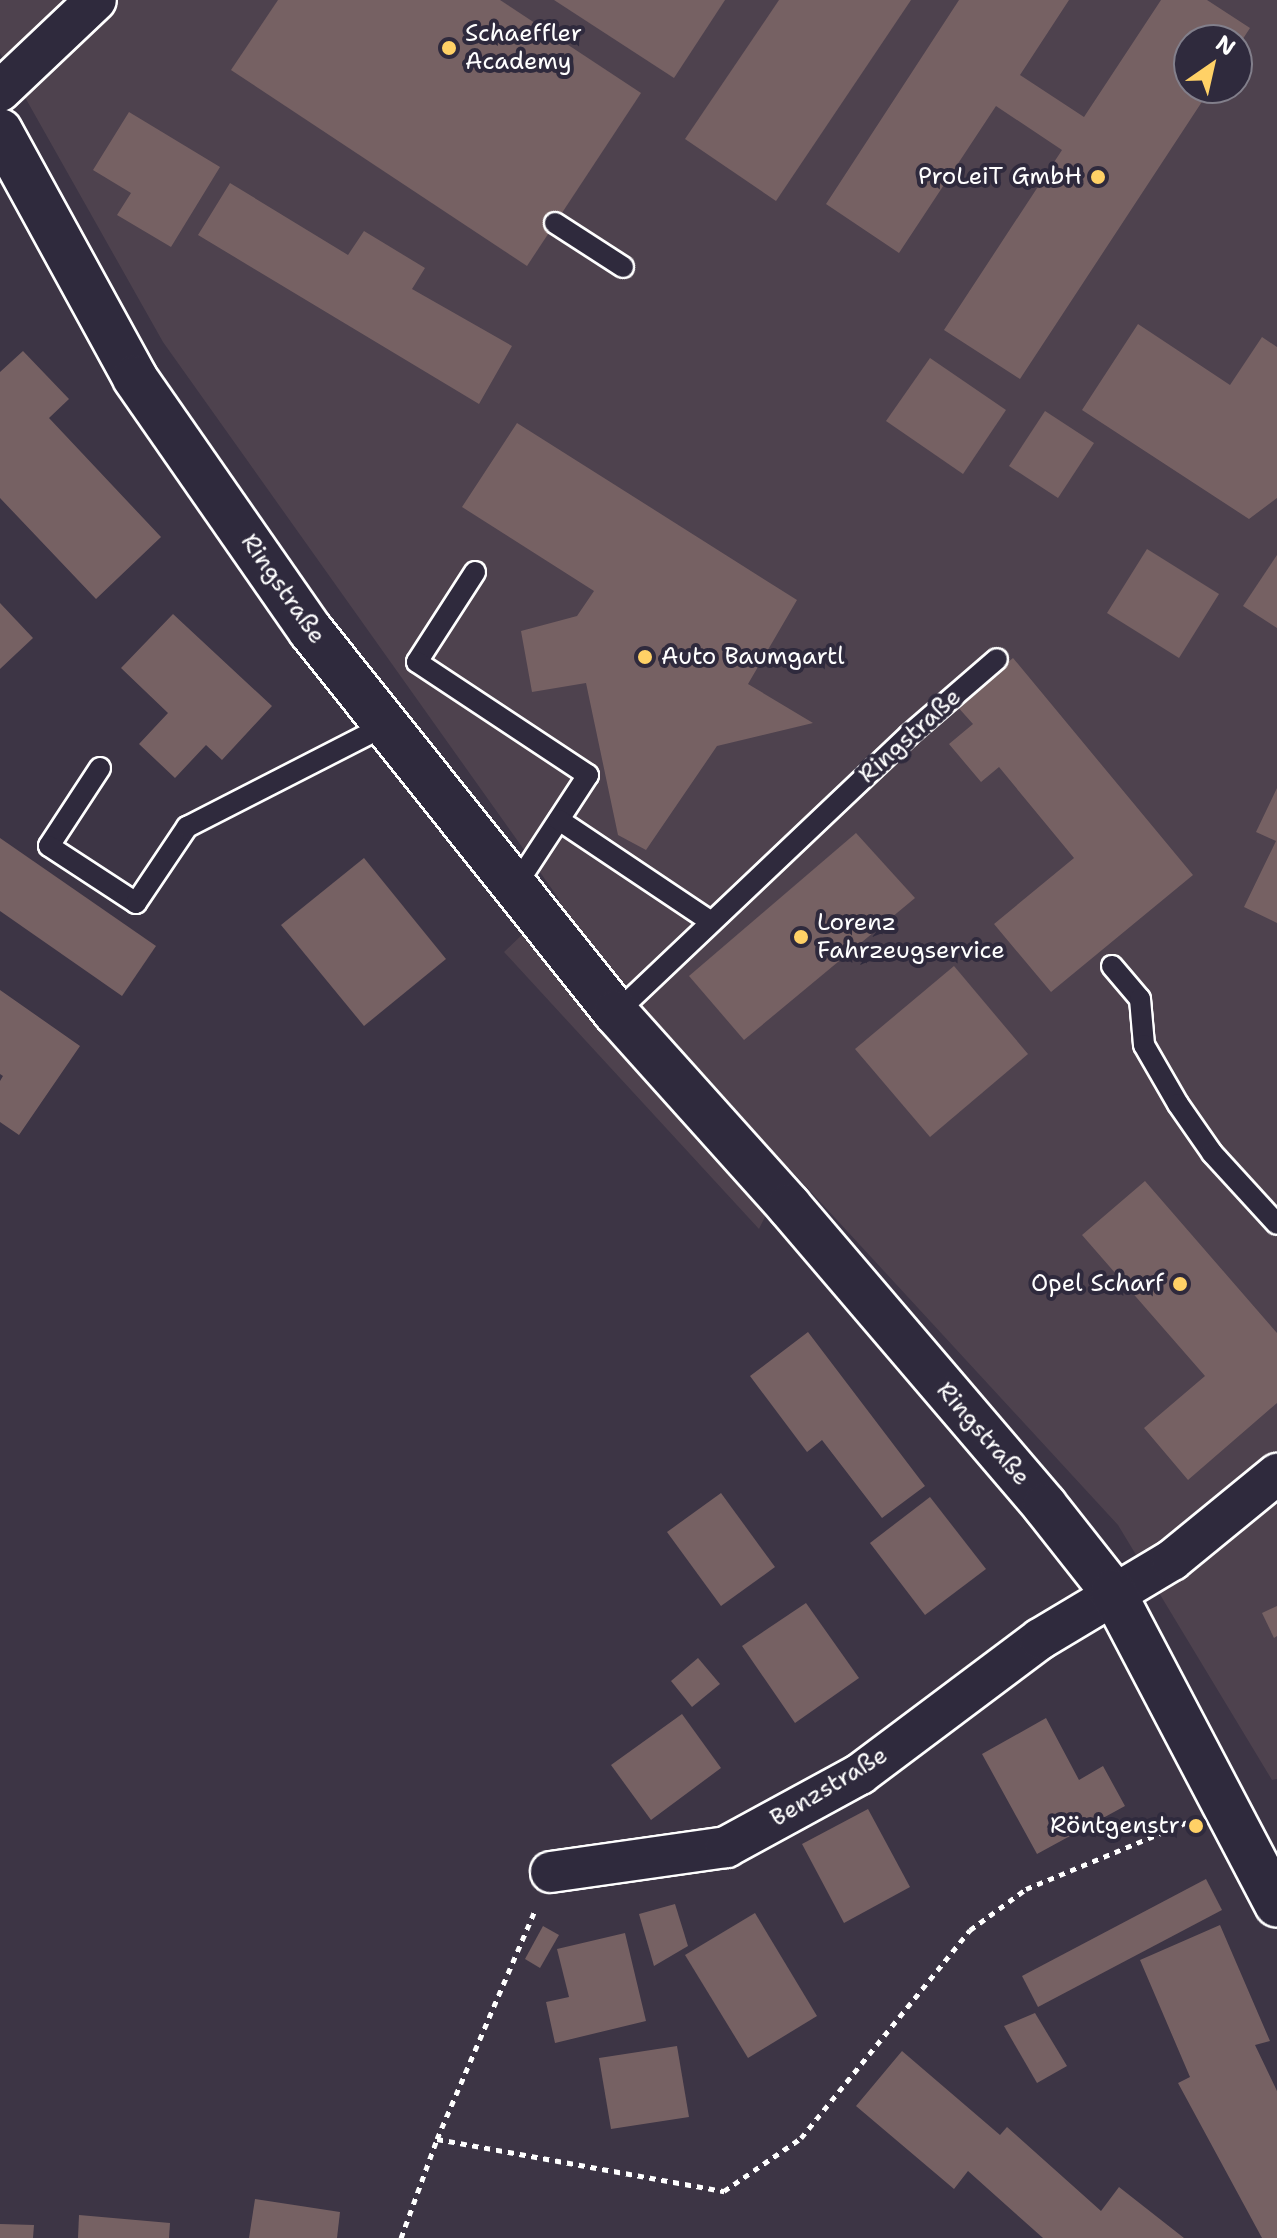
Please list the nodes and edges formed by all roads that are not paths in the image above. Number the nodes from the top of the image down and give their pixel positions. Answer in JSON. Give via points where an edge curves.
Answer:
{"nodes":[{"id":1,"x":96,"y":0,"type":"edge"},
{"id":2,"x":0,"y":91,"type":"edge"},
{"id":3,"x":0,"y":131,"type":"edge"},
{"id":4,"x":555,"y":223,"type":"dead end"},
{"id":5,"x":623,"y":267,"type":"dead end"},
{"id":6,"x":475,"y":572,"type":"dead end"},
{"id":7,"x":997,"y":659,"type":"dead end"},
{"id":8,"x":384,"y":726,"type":"junction"},
{"id":9,"x":100,"y":768,"type":"dead end"},
{"id":10,"x":559,"y":820,"type":"junction"},
{"id":11,"x":513,"y":888,"type":"junction"},
{"id":12,"x":710,"y":921,"type":"junction"},
{"id":13,"x":1112,"y":966,"type":"dead end"},
{"id":14,"x":616,"y":1013,"type":"junction"},
{"id":15,"x":1277,"y":1224,"type":"edge"},
{"id":16,"x":1277,"y":1474,"type":"edge"},
{"id":17,"x":1113,"y":1592,"type":"junction"},
{"id":18,"x":551,"y":1872,"type":"road end"},
{"id":19,"x":1277,"y":1905,"type":"edge"}],
"edges":[{"from":1,"to":2,"type":"street"},
{"from":3,"to":8,"type":"street","name":"Ringstraße","via":[[135,378],[311,631]]},
{"from":4,"to":5,"type":"lane"},
{"from":6,"to":10,"type":"lane","via":[[417,662],[588,775]]},
{"from":7,"to":12,"type":"lane","name":"Ringstraße"},
{"from":8,"to":9,"type":"lane","via":[[187,827],[136,903],[49,846]]},
{"from":8,"to":11,"type":"street","name":"Ringstraße"},
{"from":10,"to":11,"type":"lane"},
{"from":10,"to":12,"type":"lane"},
{"from":11,"to":14,"type":"street","name":"Ringstraße"},
{"from":12,"to":14,"type":"lane","name":"Ringstraße"},
{"from":13,"to":15,"type":"lane","via":[[1140,999],[1144,1045],[1178,1104],[1212,1153]]},
{"from":14,"to":17,"type":"street","name":"Ringstraße","via":[[799,1218]]},
{"from":16,"to":17,"type":"street","name":"Benzstraße","via":[[1172,1560]]},
{"from":17,"to":18,"type":"street","name":"Benzstraße","via":[[1040,1639],[860,1774],[726,1847]]},
{"from":17,"to":19,"type":"street","name":"Ringstraße"}]}
